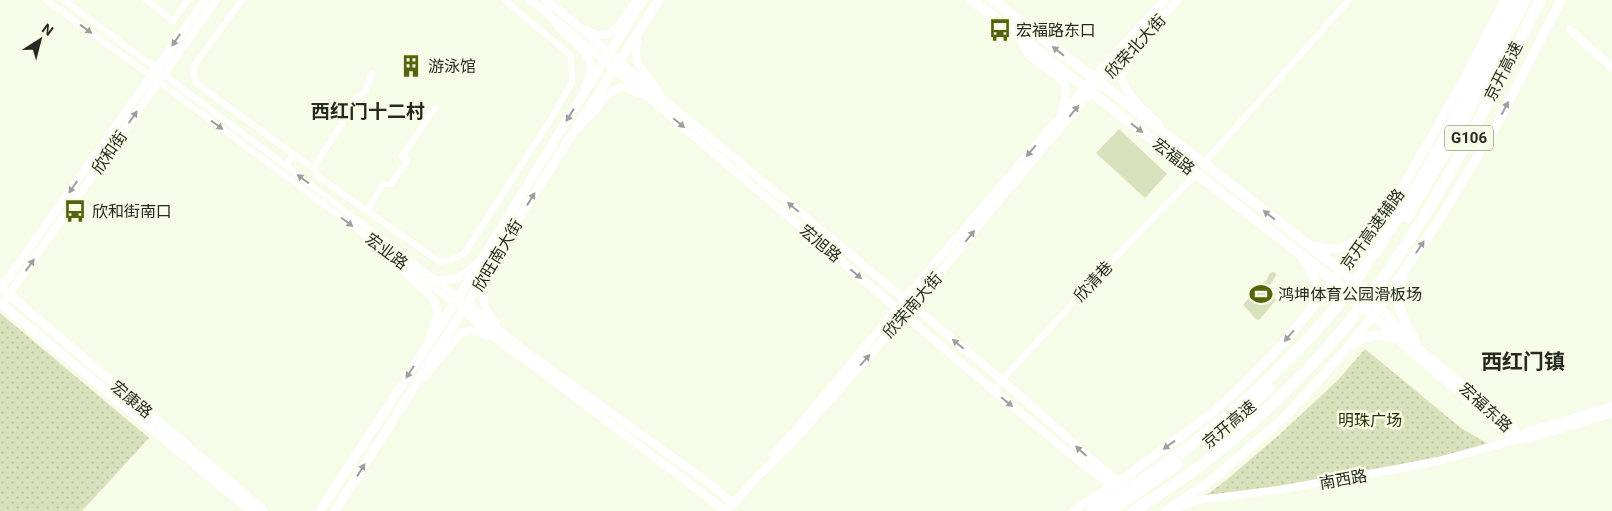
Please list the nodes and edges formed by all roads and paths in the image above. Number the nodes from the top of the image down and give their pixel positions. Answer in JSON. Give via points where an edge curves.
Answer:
{"nodes":[{"id":1,"x":46,"y":0,"type":"edge"},
{"id":2,"x":64,"y":0,"type":"edge"},
{"id":3,"x":146,"y":0,"type":"edge"},
{"id":4,"x":188,"y":0,"type":"edge"},
{"id":5,"x":205,"y":0,"type":"edge"},
{"id":6,"x":216,"y":0,"type":"edge"},
{"id":7,"x":242,"y":0,"type":"edge"},
{"id":8,"x":505,"y":0,"type":"edge"},
{"id":9,"x":531,"y":0,"type":"edge"},
{"id":10,"x":545,"y":0,"type":"edge"},
{"id":11,"x":636,"y":0,"type":"edge"},
{"id":12,"x":643,"y":0,"type":"edge"},
{"id":13,"x":659,"y":0,"type":"edge"},
{"id":14,"x":972,"y":0,"type":"edge"},
{"id":15,"x":993,"y":0,"type":"edge"},
{"id":16,"x":1165,"y":0,"type":"edge"},
{"id":17,"x":1178,"y":0,"type":"edge"},
{"id":18,"x":1348,"y":0,"type":"edge"},
{"id":19,"x":1505,"y":0,"type":"edge"},
{"id":20,"x":1513,"y":0,"type":"edge"},
{"id":21,"x":1525,"y":0,"type":"edge"},
{"id":22,"x":1540,"y":0,"type":"edge"},
{"id":23,"x":1561,"y":0,"type":"edge"},
{"id":24,"x":549,"y":14,"type":"junction"},
{"id":25,"x":206,"y":15,"type":"junction"},
{"id":26,"x":565,"y":15,"type":"junction"},
{"id":27,"x":1570,"y":30,"type":"dead end"},
{"id":28,"x":639,"y":32,"type":"junction"},
{"id":29,"x":1020,"y":38,"type":"junction"},
{"id":30,"x":1134,"y":46,"type":"junction"},
{"id":31,"x":607,"y":57,"type":"junction"},
{"id":32,"x":617,"y":66,"type":"junction"},
{"id":33,"x":1612,"y":67,"type":"edge"},
{"id":34,"x":156,"y":69,"type":"junction"},
{"id":35,"x":163,"y":74,"type":"junction"},
{"id":36,"x":372,"y":74,"type":"dead end"},
{"id":37,"x":151,"y":76,"type":"junction"},
{"id":38,"x":1096,"y":80,"type":"junction"},
{"id":39,"x":158,"y":81,"type":"junction"},
{"id":40,"x":1088,"y":89,"type":"junction"},
{"id":41,"x":582,"y":96,"type":"junction"},
{"id":42,"x":658,"y":100,"type":"junction"},
{"id":43,"x":435,"y":108,"type":"dead end"},
{"id":44,"x":1057,"y":120,"type":"junction"},
{"id":45,"x":110,"y":132,"type":"junction"},
{"id":46,"x":572,"y":134,"type":"junction"},
{"id":47,"x":118,"y":138,"type":"junction"},
{"id":48,"x":1173,"y":140,"type":"junction"},
{"id":49,"x":293,"y":154,"type":"junction"},
{"id":50,"x":1203,"y":164,"type":"junction"},
{"id":51,"x":286,"y":166,"type":"junction"},
{"id":52,"x":314,"y":168,"type":"junction"},
{"id":53,"x":1196,"y":174,"type":"junction"},
{"id":54,"x":367,"y":211,"type":"junction"},
{"id":55,"x":1381,"y":218,"type":"junction"},
{"id":56,"x":44,"y":229,"type":"junction"},
{"id":57,"x":51,"y":235,"type":"junction"},
{"id":58,"x":1308,"y":245,"type":"junction"},
{"id":59,"x":396,"y":255,"type":"junction"},
{"id":60,"x":1300,"y":255,"type":"junction"},
{"id":61,"x":1374,"y":260,"type":"junction"},
{"id":62,"x":480,"y":261,"type":"junction"},
{"id":63,"x":488,"y":267,"type":"junction"},
{"id":64,"x":1405,"y":270,"type":"junction"},
{"id":65,"x":1342,"y":271,"type":"junction"},
{"id":66,"x":433,"y":279,"type":"junction"},
{"id":67,"x":1334,"y":281,"type":"junction"},
{"id":68,"x":0,"y":288,"type":"edge"},
{"id":69,"x":9,"y":295,"type":"junction"},
{"id":70,"x":905,"y":299,"type":"junction"},
{"id":71,"x":457,"y":300,"type":"junction"},
{"id":72,"x":1,"y":304,"type":"edge"},
{"id":73,"x":912,"y":306,"type":"junction"},
{"id":74,"x":465,"y":307,"type":"junction"},
{"id":75,"x":897,"y":308,"type":"junction"},
{"id":76,"x":1310,"y":311,"type":"junction"},
{"id":77,"x":1376,"y":311,"type":"junction"},
{"id":78,"x":904,"y":314,"type":"junction"},
{"id":79,"x":1331,"y":318,"type":"junction"},
{"id":80,"x":1402,"y":342,"type":"junction"},
{"id":81,"x":427,"y":345,"type":"junction"},
{"id":82,"x":506,"y":347,"type":"junction"},
{"id":83,"x":522,"y":348,"type":"junction"},
{"id":84,"x":1421,"y":351,"type":"junction"},
{"id":85,"x":1343,"y":352,"type":"junction"},
{"id":86,"x":1002,"y":380,"type":"junction"},
{"id":87,"x":414,"y":387,"type":"junction"},
{"id":88,"x":994,"y":391,"type":"junction"},
{"id":89,"x":1612,"y":406,"type":"edge"},
{"id":90,"x":1612,"y":413,"type":"edge"},
{"id":91,"x":1518,"y":439,"type":"junction"},
{"id":92,"x":1115,"y":484,"type":"junction"},
{"id":93,"x":731,"y":502,"type":"junction"},
{"id":94,"x":722,"y":510,"type":"edge"},
{"id":95,"x":251,"y":511,"type":"edge"},
{"id":96,"x":264,"y":511,"type":"edge"},
{"id":97,"x":320,"y":511,"type":"edge"},
{"id":98,"x":335,"y":511,"type":"edge"},
{"id":99,"x":1073,"y":511,"type":"edge"},
{"id":100,"x":1092,"y":511,"type":"edge"},
{"id":101,"x":1110,"y":511,"type":"edge"},
{"id":102,"x":1134,"y":511,"type":"edge"},
{"id":103,"x":1166,"y":511,"type":"edge"}],
"edges":[{"from":1,"to":37,"type":"street","name":"宏业路","one_way":true},
{"from":2,"to":34,"type":"street","name":"宏业路"},
{"from":3,"to":4,"type":"street","via":[[173,21]]},
{"from":5,"to":25,"type":"street","via":[[198,14],[199,17]]},
{"from":5,"to":34,"type":"street","name":"欣和街","one_way":true},
{"from":6,"to":25,"type":"street","name":"欣和街"},
{"from":7,"to":49,"type":"street","via":[[193,67],[196,83]]},
{"from":8,"to":54,"type":"street","via":[[571,56],[572,82],[464,254],[440,262]]},
{"from":9,"to":24,"type":"street","name":"宏旭路"},
{"from":10,"to":26,"type":"street","name":"宏旭路"},
{"from":11,"to":26,"type":"street","via":[[618,27],[605,36],[593,34]]},
{"from":12,"to":31,"type":"main road","name":"欣旺南大街"},
{"from":13,"to":28,"type":"main road","name":"欣旺南大街"},
{"from":14,"to":29,"type":"main road","name":"宏福路"},
{"from":38,"to":15,"type":"main road","name":"宏福路","one_way":true},
{"from":16,"to":38,"type":"street","name":"欣荣北大街"},
{"from":17,"to":30,"type":"street","name":"欣荣北大街"},
{"from":18,"to":50,"type":"street"},
{"from":19,"to":55,"type":"main road","name":"京开高速辅路","via":[[1454,98],[1400,192]]},
{"from":20,"to":61,"type":"highway","via":[[1460,109]]},
{"from":21,"to":61,"type":"highway","name":"京开高速","number":"G106","via":[[1461,126],[1416,204]]},
{"from":22,"to":102,"type":"highway","name":"京开高速","number":"G106","via":[[1428,211],[1389,270],[1344,328],[1264,412],[1200,467]]},
{"from":64,"to":23,"type":"main road","one_way":true,"via":[[1500,119]]},
{"from":24,"to":31,"type":"street","name":"宏旭路"},
{"from":24,"to":41,"type":"street","via":[[563,33],[586,54],[591,66]]},
{"from":25,"to":35,"type":"street","name":"欣和街"},
{"from":26,"to":31,"type":"street","name":"宏旭路"},
{"from":27,"to":33,"type":"street"},
{"from":28,"to":32,"type":"main road","name":"欣旺南大街"},
{"from":28,"to":42,"type":"street","via":[[636,56],[658,90]]},
{"from":29,"to":40,"type":"main road","name":"宏福路"},
{"from":29,"to":44,"type":"street","via":[[1029,54],[1063,80],[1066,100]]},
{"from":30,"to":38,"type":"street","name":"欣荣北大街"},
{"from":30,"to":48,"type":"street","via":[[1121,77],[1124,88]]},
{"from":31,"to":32,"type":"street","name":"宏旭路"},
{"from":31,"to":41,"type":"main road","name":"欣旺南大街"},
{"from":32,"to":42,"type":"street","name":"宏旭路"},
{"from":32,"to":46,"type":"main road","name":"欣旺南大街"},
{"from":34,"to":35,"type":"street","name":"宏业路"},
{"from":34,"to":37,"type":"street","name":"欣和街"},
{"from":35,"to":39,"type":"street","name":"欣和街"},
{"from":35,"to":51,"type":"street","name":"宏业路"},
{"from":36,"to":52,"type":"street","via":[[365,92],[354,99]]},
{"from":37,"to":39,"type":"street","name":"宏业路"},
{"from":37,"to":45,"type":"street","name":"欣和街"},
{"from":38,"to":40,"type":"street","name":"欣荣北大街"},
{"from":38,"to":48,"type":"main road","name":"宏福路"},
{"from":47,"to":39,"type":"street","name":"欣和街","one_way":true},
{"from":39,"to":59,"type":"street","name":"宏业路","one_way":true},
{"from":40,"to":44,"type":"street","name":"欣荣南大街"},
{"from":40,"to":53,"type":"main road","name":"宏福路","one_way":true},
{"from":73,"to":40,"type":"street","name":"欣荣南大街","one_way":true},
{"from":41,"to":62,"type":"main road","name":"欣旺南大街","one_way":true},
{"from":42,"to":46,"type":"street","via":[[634,90],[611,90]]},
{"from":70,"to":42,"type":"street","name":"宏旭路","one_way":true},
{"from":42,"to":75,"type":"street","name":"宏旭路","one_way":true},
{"from":43,"to":54,"type":"street","via":[[402,156],[407,160],[391,184],[383,184]]},
{"from":44,"to":70,"type":"street","name":"欣荣南大街","one_way":true},
{"from":45,"to":47,"type":"street","via":[[117,131]]},
{"from":45,"to":56,"type":"street","name":"欣和街","one_way":true},
{"from":63,"to":46,"type":"main road","name":"欣旺南大街","one_way":true},
{"from":47,"to":57,"type":"street","name":"欣和街"},
{"from":48,"to":50,"type":"main road","name":"宏福路"},
{"from":49,"to":51,"type":"street"},
{"from":49,"to":52,"type":"street"},
{"from":58,"to":50,"type":"main road","name":"宏福路","one_way":true},
{"from":59,"to":51,"type":"street","name":"宏业路","one_way":true},
{"from":52,"to":54,"type":"street","via":[[319,177]]},
{"from":53,"to":60,"type":"main road","name":"宏福路"},
{"from":53,"to":86,"type":"street","name":"欣清巷"},
{"from":55,"to":58,"type":"main road","via":[[1358,240],[1344,248]]},
{"from":55,"to":65,"type":"main road","name":"京开高速辅路"},
{"from":56,"to":57,"type":"street","via":[[45,237]]},
{"from":56,"to":68,"type":"street","name":"欣和街"},
{"from":69,"to":57,"type":"street","name":"欣和街","one_way":true},
{"from":58,"to":65,"type":"main road","name":"宏福路"},
{"from":59,"to":66,"type":"street","name":"宏业路"},
{"from":59,"to":71,"type":"street","name":"宏业路"},
{"from":59,"to":81,"type":"street","via":[[408,275],[431,296],[437,307]]},
{"from":60,"to":67,"type":"main road","name":"宏福路"},
{"from":60,"to":76,"type":"main road","via":[[1316,281]]},
{"from":61,"to":79,"type":"highway"},
{"from":62,"to":66,"type":"street","via":[[457,278],[446,281]]},
{"from":62,"to":71,"type":"main road","name":"欣旺南大街"},
{"from":63,"to":74,"type":"main road","name":"欣旺南大街"},
{"from":63,"to":83,"type":"street","via":[[482,293],[486,311]]},
{"from":64,"to":77,"type":"main road"},
{"from":64,"to":84,"type":"main road","via":[[1399,306]]},
{"from":65,"to":67,"type":"main road","name":"京开高速辅路"},
{"from":65,"to":77,"type":"main road","name":"宏福路"},
{"from":66,"to":71,"type":"street","name":"宏业路"},
{"from":67,"to":76,"type":"main road","name":"京开高速辅路"},
{"from":67,"to":77,"type":"main road","name":"宏福路"},
{"from":68,"to":69,"type":"main road","name":"宏康路"},
{"from":69,"to":72,"type":"street","name":"欣和街"},
{"from":69,"to":96,"type":"main road","name":"宏康路"},
{"from":70,"to":73,"type":"street","name":"宏旭路"},
{"from":70,"to":75,"type":"street","name":"欣荣南大街"},
{"from":71,"to":74,"type":"street","name":"宏业路"},
{"from":71,"to":81,"type":"main road","name":"欣旺南大街"},
{"from":72,"to":95,"type":"main road","name":"宏康路"},
{"from":73,"to":78,"type":"street","name":"欣荣南大街"},
{"from":86,"to":73,"type":"street","name":"宏旭路","one_way":true},
{"from":74,"to":82,"type":"street","name":"宏业路"},
{"from":74,"to":83,"type":"street","name":"宏业路"},
{"from":74,"to":87,"type":"main road","name":"欣旺南大街"},
{"from":75,"to":78,"type":"street","name":"宏旭路"},
{"from":75,"to":93,"type":"street","name":"欣荣南大街"},
{"from":76,"to":92,"type":"main road","name":"京开高速辅路","one_way":true,"via":[[1244,384],[1179,438]]},
{"from":77,"to":80,"type":"main road","name":"宏福东路"},
{"from":77,"to":84,"type":"main road","name":"宏福东路"},
{"from":77,"to":85,"type":"main road"},
{"from":78,"to":88,"type":"street","name":"宏旭路"},
{"from":93,"to":78,"type":"street","name":"欣荣南大街","one_way":true,"via":[[791,444]]},
{"from":79,"to":100,"type":"highway","via":[[1273,375],[1200,438]]},
{"from":79,"to":101,"type":"highway","name":"京开高速","via":[[1308,348],[1255,402],[1192,455]]},
{"from":80,"to":85,"type":"main road","via":[[1376,334],[1361,339]]},
{"from":80,"to":91,"type":"main road","name":"宏福东路"},
{"from":81,"to":97,"type":"main road","name":"欣旺南大街","one_way":true},
{"from":82,"to":87,"type":"street","via":[[479,331],[466,330]]},
{"from":82,"to":94,"type":"street","name":"宏业路"},
{"from":83,"to":93,"type":"street","name":"宏业路"},
{"from":84,"to":91,"type":"main road","name":"宏福东路","via":[[1513,428]]},
{"from":85,"to":103,"type":"main road","via":[[1285,417],[1212,480]]},
{"from":86,"to":88,"type":"street","name":"欣清巷"},
{"from":92,"to":86,"type":"street","name":"宏旭路","one_way":true},
{"from":98,"to":87,"type":"main road","name":"欣旺南大街","one_way":true},
{"from":88,"to":92,"type":"street","name":"宏旭路","one_way":true,"via":[[1078,460]]},
{"from":89,"to":91,"type":"street","name":"南西路","via":[[1529,431]]},
{"from":90,"to":91,"type":"street","name":"南西路","via":[[1531,438]]},
{"from":91,"to":103,"type":"street","name":"南西路","via":[[1430,462],[1278,490],[1199,500]]},
{"from":92,"to":99,"type":"main road","name":"京开高速辅路"},
{"from":93,"to":94,"type":"street","name":"欣荣南大街"}]}
